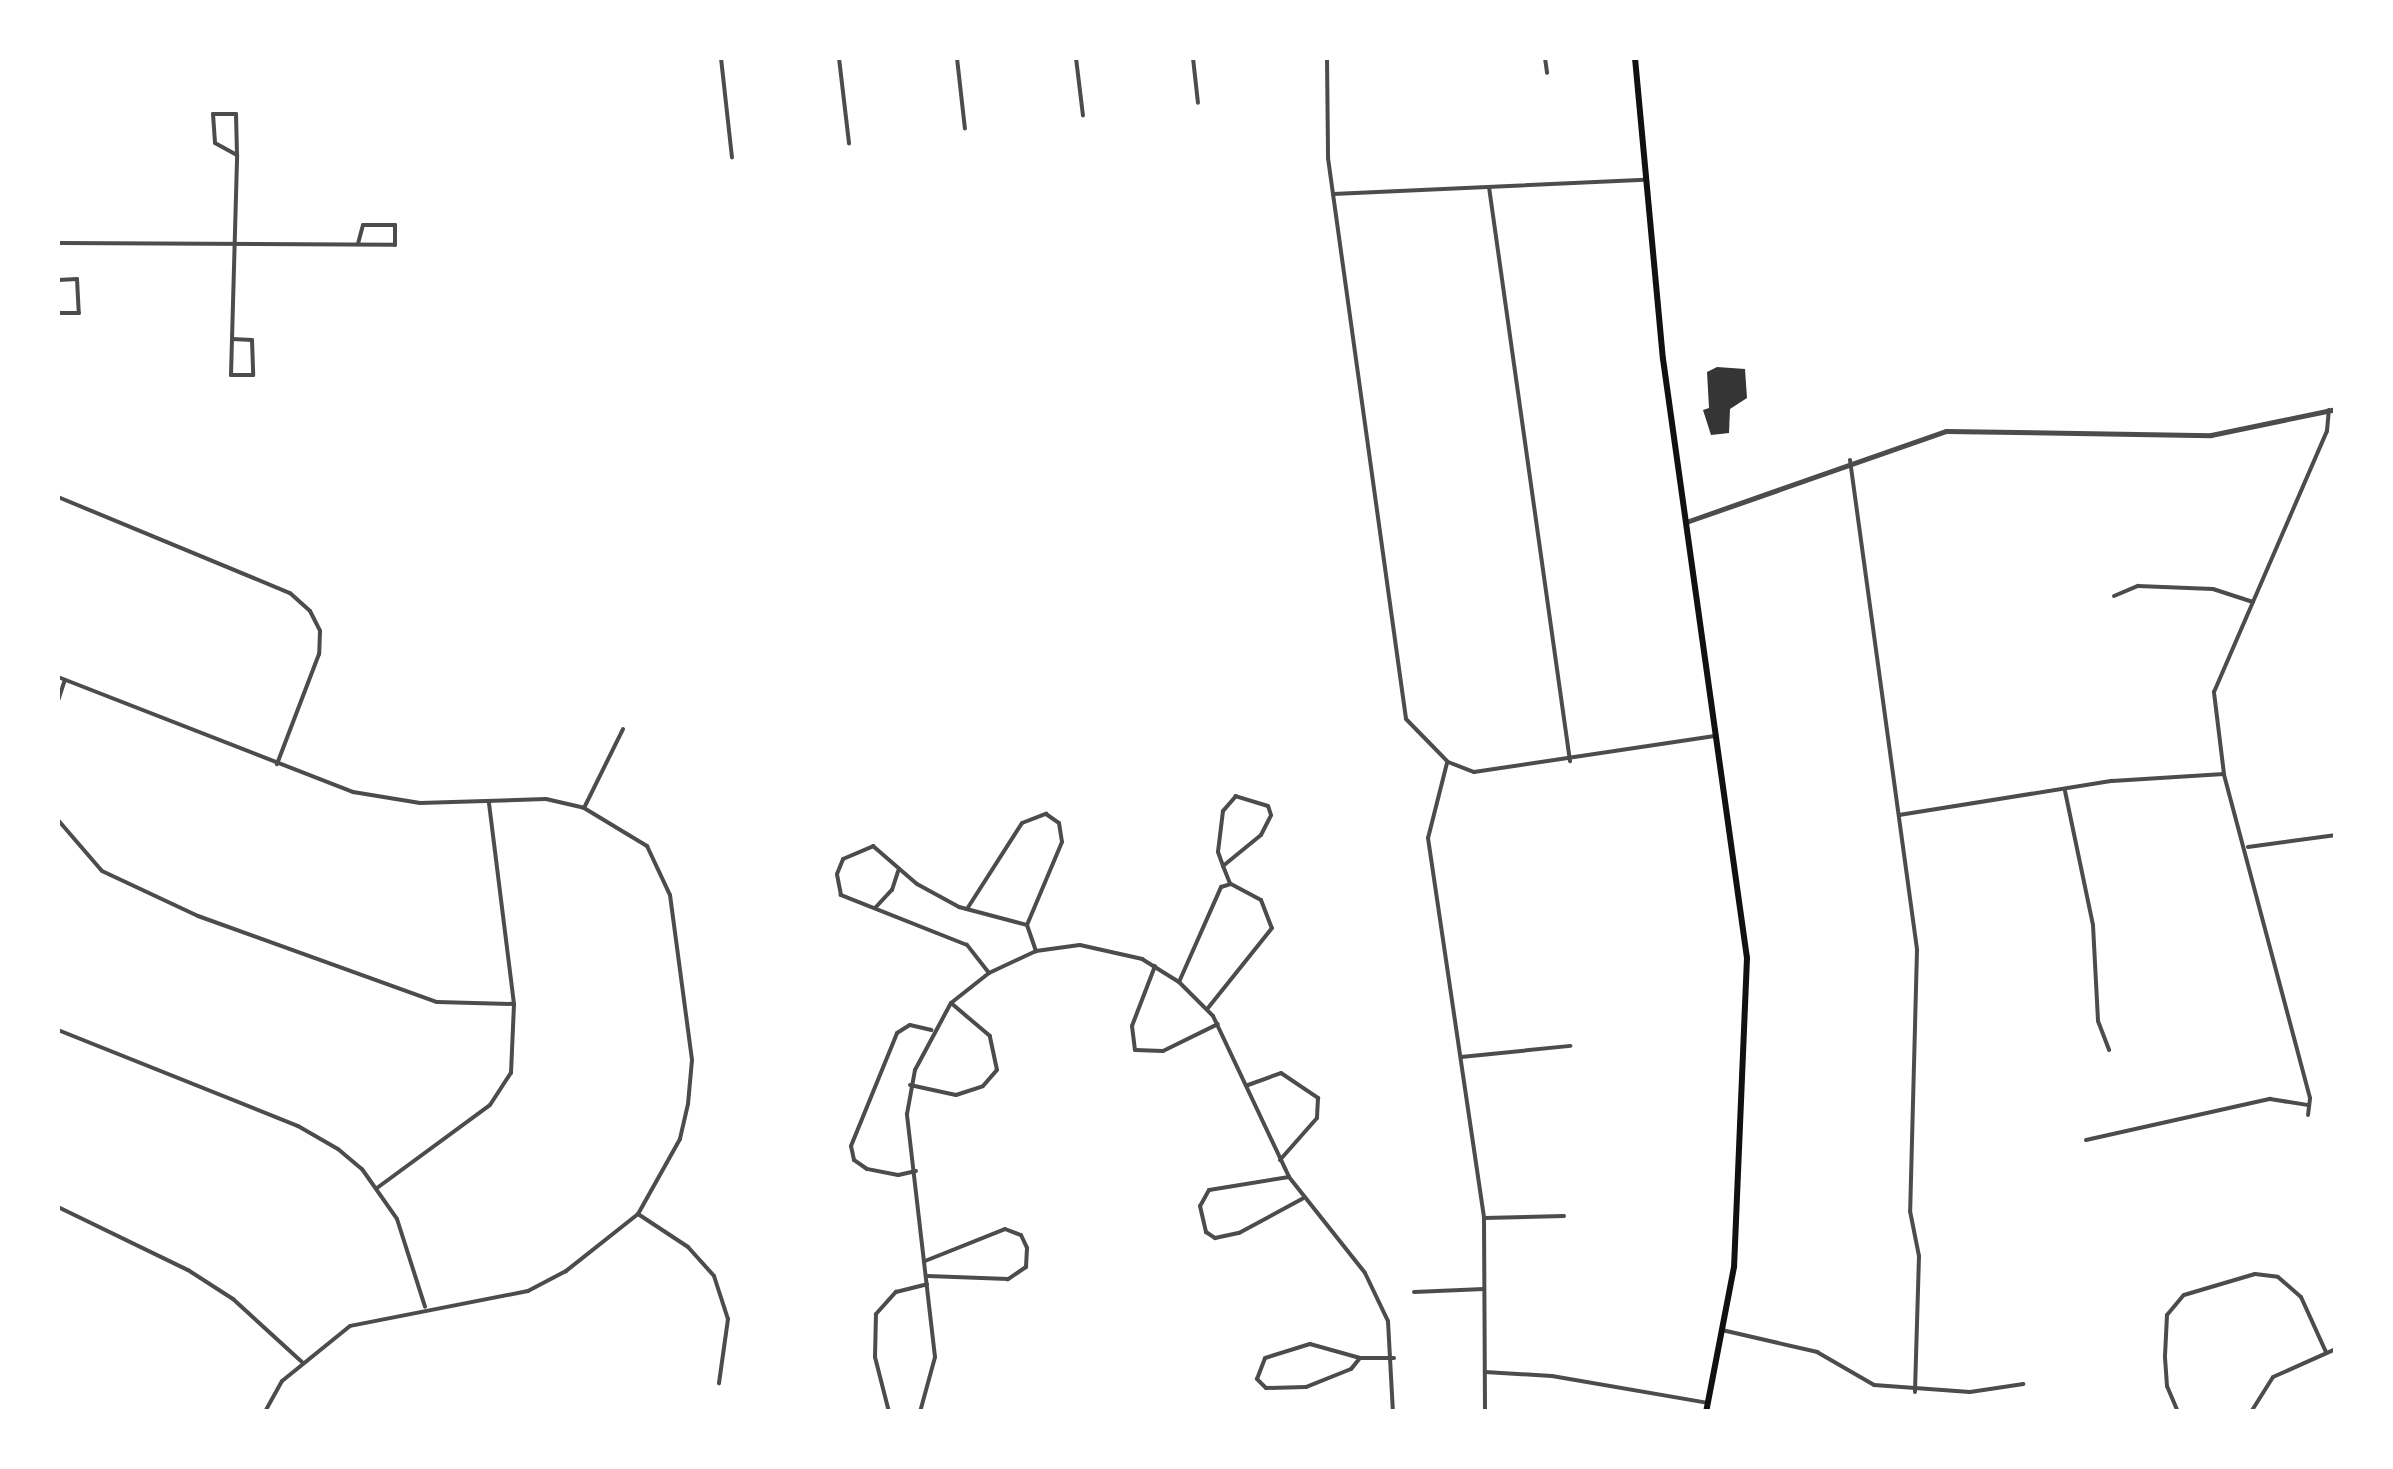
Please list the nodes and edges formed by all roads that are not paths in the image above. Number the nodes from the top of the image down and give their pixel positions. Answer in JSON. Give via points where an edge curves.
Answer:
{"nodes":[{"id":1,"x":722,"y":58,"type":"edge"},
{"id":2,"x":839,"y":58,"type":"edge"},
{"id":3,"x":957,"y":58,"type":"edge"},
{"id":4,"x":1076,"y":58,"type":"edge"},
{"id":5,"x":1193,"y":58,"type":"edge"},
{"id":6,"x":1327,"y":58,"type":"edge"},
{"id":7,"x":1544,"y":58,"type":"edge"},
{"id":8,"x":1635,"y":58,"type":"edge"},
{"id":9,"x":1547,"y":73,"type":"dead end"},
{"id":10,"x":1198,"y":103,"type":"dead end"},
{"id":11,"x":58,"y":115,"type":"edge"},
{"id":12,"x":1083,"y":116,"type":"dead end"},
{"id":13,"x":965,"y":129,"type":"dead end"},
{"id":14,"x":849,"y":143,"type":"dead end"},
{"id":15,"x":237,"y":155,"type":"junction"},
{"id":16,"x":732,"y":157,"type":"dead end"},
{"id":17,"x":1645,"y":180,"type":"junction"},
{"id":18,"x":1489,"y":187,"type":"junction"},
{"id":19,"x":1333,"y":194,"type":"junction"},
{"id":20,"x":58,"y":244,"type":"edge"},
{"id":21,"x":235,"y":244,"type":"junction"},
{"id":22,"x":358,"y":244,"type":"junction"},
{"id":23,"x":58,"y":255,"type":"edge"},
{"id":24,"x":58,"y":280,"type":"edge"},
{"id":25,"x":58,"y":313,"type":"edge"},
{"id":26,"x":232,"y":340,"type":"junction"},
{"id":27,"x":2332,"y":410,"type":"edge"},
{"id":28,"x":1850,"y":460,"type":"junction"},
{"id":29,"x":58,"y":497,"type":"edge"},
{"id":30,"x":1686,"y":522,"type":"junction"},
{"id":31,"x":2114,"y":596,"type":"dead end"},
{"id":32,"x":2253,"y":602,"type":"junction"},
{"id":33,"x":58,"y":677,"type":"edge"},
{"id":34,"x":64,"y":680,"type":"junction"},
{"id":35,"x":58,"y":701,"type":"edge"},
{"id":36,"x":623,"y":729,"type":"dead end"},
{"id":37,"x":1716,"y":736,"type":"junction"},
{"id":38,"x":1570,"y":761,"type":"junction"},
{"id":39,"x":1448,"y":762,"type":"junction"},
{"id":40,"x":277,"y":764,"type":"junction"},
{"id":41,"x":2224,"y":774,"type":"junction"},
{"id":42,"x":2065,"y":791,"type":"junction"},
{"id":43,"x":489,"y":802,"type":"junction"},
{"id":44,"x":584,"y":808,"type":"junction"},
{"id":45,"x":1898,"y":815,"type":"junction"},
{"id":46,"x":58,"y":820,"type":"edge"},
{"id":47,"x":2336,"y":834,"type":"edge"},
{"id":48,"x":2248,"y":847,"type":"junction"},
{"id":49,"x":1223,"y":866,"type":"junction"},
{"id":50,"x":898,"y":870,"type":"junction"},
{"id":51,"x":1231,"y":884,"type":"junction"},
{"id":52,"x":875,"y":908,"type":"junction"},
{"id":53,"x":967,"y":910,"type":"junction"},
{"id":54,"x":1027,"y":924,"type":"junction"},
{"id":55,"x":1036,"y":951,"type":"junction"},
{"id":56,"x":1154,"y":966,"type":"junction"},
{"id":57,"x":989,"y":973,"type":"junction"},
{"id":58,"x":1179,"y":982,"type":"junction"},
{"id":59,"x":951,"y":1003,"type":"junction"},
{"id":60,"x":514,"y":1004,"type":"junction"},
{"id":61,"x":1207,"y":1008,"type":"junction"},
{"id":62,"x":1218,"y":1024,"type":"junction"},
{"id":63,"x":58,"y":1030,"type":"edge"},
{"id":64,"x":931,"y":1030,"type":"junction"},
{"id":65,"x":1570,"y":1046,"type":"dead end"},
{"id":66,"x":2108,"y":1050,"type":"dead end"},
{"id":67,"x":1462,"y":1057,"type":"junction"},
{"id":68,"x":1248,"y":1084,"type":"junction"},
{"id":69,"x":910,"y":1085,"type":"junction"},
{"id":70,"x":2309,"y":1105,"type":"junction"},
{"id":71,"x":2308,"y":1115,"type":"dead end"},
{"id":72,"x":2086,"y":1140,"type":"dead end"},
{"id":73,"x":1280,"y":1160,"type":"junction"},
{"id":74,"x":916,"y":1171,"type":"junction"},
{"id":75,"x":1289,"y":1177,"type":"junction"},
{"id":76,"x":377,"y":1188,"type":"junction"},
{"id":77,"x":1302,"y":1199,"type":"junction"},
{"id":78,"x":58,"y":1207,"type":"edge"},
{"id":79,"x":638,"y":1214,"type":"junction"},
{"id":80,"x":1564,"y":1216,"type":"dead end"},
{"id":81,"x":1484,"y":1218,"type":"junction"},
{"id":82,"x":925,"y":1261,"type":"junction"},
{"id":83,"x":927,"y":1276,"type":"junction"},
{"id":84,"x":927,"y":1284,"type":"junction"},
{"id":85,"x":1484,"y":1289,"type":"junction"},
{"id":86,"x":1414,"y":1292,"type":"dead end"},
{"id":87,"x":425,"y":1308,"type":"junction"},
{"id":88,"x":1722,"y":1330,"type":"junction"},
{"id":89,"x":2336,"y":1349,"type":"edge"},
{"id":90,"x":2326,"y":1352,"type":"junction"},
{"id":91,"x":1360,"y":1358,"type":"junction"},
{"id":92,"x":1394,"y":1358,"type":"junction"},
{"id":93,"x":302,"y":1362,"type":"junction"},
{"id":94,"x":1484,"y":1372,"type":"junction"},
{"id":95,"x":719,"y":1383,"type":"dead end"},
{"id":96,"x":2023,"y":1384,"type":"dead end"},
{"id":97,"x":1915,"y":1392,"type":"junction"},
{"id":98,"x":1707,"y":1407,"type":"edge"},
{"id":99,"x":922,"y":1409,"type":"edge"},
{"id":100,"x":264,"y":1412,"type":"edge"},
{"id":101,"x":889,"y":1412,"type":"edge"},
{"id":102,"x":929,"y":1412,"type":"edge"},
{"id":103,"x":1393,"y":1412,"type":"edge"},
{"id":104,"x":1485,"y":1412,"type":"edge"},
{"id":105,"x":2178,"y":1412,"type":"edge"},
{"id":106,"x":2251,"y":1412,"type":"edge"}],
"edges":[{"from":1,"to":16,"type":"street"},
{"from":2,"to":14,"type":"street"},
{"from":3,"to":13,"type":"street"},
{"from":4,"to":12,"type":"street"},
{"from":5,"to":10,"type":"street"},
{"from":6,"to":19,"type":"street"},
{"from":7,"to":9,"type":"street"},
{"from":8,"to":17,"type":"main road"},
{"from":11,"to":20,"type":"street"},
{"from":15,"to":15,"type":"street","via":[[236,114],[213,114],[216,143]]},
{"from":15,"to":21,"type":"street"},
{"from":17,"to":18,"type":"street"},
{"from":17,"to":30,"type":"main road"},
{"from":18,"to":19,"type":"street"},
{"from":18,"to":38,"type":"street"},
{"from":19,"to":39,"type":"street","via":[[1399,693],[1415,734]]},
{"from":20,"to":21,"type":"street"},
{"from":20,"to":23,"type":"street"},
{"from":21,"to":22,"type":"street"},
{"from":21,"to":26,"type":"street"},
{"from":22,"to":22,"type":"street","via":[[395,245],[395,225],[363,225]]},
{"from":24,"to":25,"type":"street","via":[[77,278],[79,313]]},
{"from":26,"to":26,"type":"street","via":[[231,375],[253,375],[252,340]]},
{"from":27,"to":28,"type":"street","via":[[2212,435],[1946,431]]},
{"from":27,"to":32,"type":"street"},
{"from":28,"to":30,"type":"street"},
{"from":28,"to":45,"type":"street"},
{"from":29,"to":40,"type":"street","via":[[300,599],[316,621],[319,654]]},
{"from":30,"to":37,"type":"main road"},
{"from":31,"to":32,"type":"street","via":[[2138,586],[2213,589]]},
{"from":32,"to":41,"type":"street","via":[[2218,675],[2214,706]]},
{"from":33,"to":34,"type":"street"},
{"from":34,"to":35,"type":"street"},
{"from":34,"to":40,"type":"street"},
{"from":36,"to":44,"type":"street"},
{"from":37,"to":38,"type":"street"},
{"from":37,"to":88,"type":"main road","via":[[1747,958],[1740,1176]]},
{"from":38,"to":39,"type":"street","via":[[1492,772]]},
{"from":39,"to":67,"type":"street","via":[[1428,838]]},
{"from":40,"to":43,"type":"street","via":[[390,800]]},
{"from":41,"to":42,"type":"street"},
{"from":41,"to":48,"type":"street"},
{"from":42,"to":45,"type":"street"},
{"from":42,"to":66,"type":"street","via":[[2093,924],[2098,1021]]},
{"from":43,"to":44,"type":"street","via":[[546,799]]},
{"from":43,"to":60,"type":"street"},
{"from":44,"to":79,"type":"street","via":[[647,846],[680,934],[692,1060],[688,1104],[680,1140]]},
{"from":45,"to":97,"type":"street","via":[[1917,950],[1910,1211],[1919,1256]]},
{"from":46,"to":60,"type":"street","via":[[111,877],[198,916],[437,1002]]},
{"from":47,"to":48,"type":"street"},
{"from":48,"to":70,"type":"street"},
{"from":49,"to":49,"type":"street","via":[[1269,822],[1268,806],[1236,796],[1224,811],[1218,840]]},
{"from":49,"to":51,"type":"street"},
{"from":50,"to":52,"type":"street","via":[[892,890]]},
{"from":50,"to":52,"type":"street","via":[[873,846],[843,858],[837,874],[841,895]]},
{"from":50,"to":53,"type":"street"},
{"from":51,"to":58,"type":"street","via":[[1215,898]]},
{"from":51,"to":61,"type":"street","via":[[1261,900],[1272,928]]},
{"from":52,"to":57,"type":"street","via":[[967,945]]},
{"from":53,"to":54,"type":"street"},
{"from":53,"to":54,"type":"street","via":[[1022,823],[1046,814],[1059,824],[1062,842]]},
{"from":54,"to":55,"type":"street"},
{"from":55,"to":56,"type":"street","via":[[1108,948]]},
{"from":55,"to":57,"type":"street"},
{"from":56,"to":58,"type":"street"},
{"from":56,"to":62,"type":"street","via":[[1132,1026],[1135,1050],[1163,1051]]},
{"from":57,"to":59,"type":"street"},
{"from":58,"to":61,"type":"street"},
{"from":59,"to":64,"type":"street"},
{"from":59,"to":69,"type":"street","via":[[990,1036],[997,1070],[983,1086],[956,1095]]},
{"from":60,"to":76,"type":"street","via":[[514,1057],[505,1087]]},
{"from":61,"to":62,"type":"street"},
{"from":62,"to":68,"type":"street"},
{"from":63,"to":76,"type":"street","via":[[298,1126],[338,1149]]},
{"from":64,"to":69,"type":"street"},
{"from":64,"to":74,"type":"street","via":[[910,1025],[897,1032],[850,1146],[868,1169]]},
{"from":65,"to":67,"type":"street"},
{"from":67,"to":81,"type":"street"},
{"from":68,"to":73,"type":"street"},
{"from":68,"to":73,"type":"street","via":[[1281,1073],[1318,1098],[1317,1118]]},
{"from":69,"to":74,"type":"street","via":[[907,1114]]},
{"from":70,"to":71,"type":"street"},
{"from":70,"to":72,"type":"street","via":[[2270,1099]]},
{"from":73,"to":75,"type":"street"},
{"from":74,"to":82,"type":"street"},
{"from":75,"to":77,"type":"street"},
{"from":75,"to":77,"type":"street","via":[[1208,1190],[1200,1206],[1206,1232],[1215,1238],[1239,1233]]},
{"from":76,"to":87,"type":"street","via":[[412,1250]]},
{"from":77,"to":92,"type":"street","via":[[1365,1274],[1388,1321]]},
{"from":78,"to":93,"type":"street","via":[[188,1270],[234,1300]]},
{"from":79,"to":87,"type":"street","via":[[566,1272],[528,1291]]},
{"from":79,"to":95,"type":"street","via":[[688,1247],[714,1276],[728,1319]]},
{"from":80,"to":81,"type":"street"},
{"from":81,"to":85,"type":"street"},
{"from":82,"to":83,"type":"street"},
{"from":82,"to":83,"type":"street","via":[[1005,1229],[1022,1234],[1028,1254],[1022,1272],[1008,1279]]},
{"from":83,"to":84,"type":"street"},
{"from":84,"to":99,"type":"street","via":[[935,1356]]},
{"from":84,"to":101,"type":"street","via":[[896,1292],[876,1314],[875,1357]]},
{"from":85,"to":86,"type":"street"},
{"from":85,"to":94,"type":"street"},
{"from":87,"to":93,"type":"street","via":[[350,1326]]},
{"from":88,"to":97,"type":"street","via":[[1816,1352],[1874,1385]]},
{"from":88,"to":98,"type":"main road"},
{"from":89,"to":90,"type":"street"},
{"from":90,"to":105,"type":"street","via":[[2301,1297],[2278,1277],[2255,1274],[2184,1296],[2167,1315],[2164,1356]]},
{"from":90,"to":106,"type":"street","via":[[2273,1377]]},
{"from":91,"to":91,"type":"street","via":[[1310,1344],[1264,1358],[1257,1378],[1266,1388],[1306,1387],[1331,1380]]},
{"from":91,"to":92,"type":"street"},
{"from":92,"to":103,"type":"street"},
{"from":93,"to":100,"type":"street"},
{"from":94,"to":98,"type":"street","via":[[1552,1376]]},
{"from":94,"to":104,"type":"street"},
{"from":96,"to":97,"type":"street"},
{"from":99,"to":102,"type":"street"}]}
